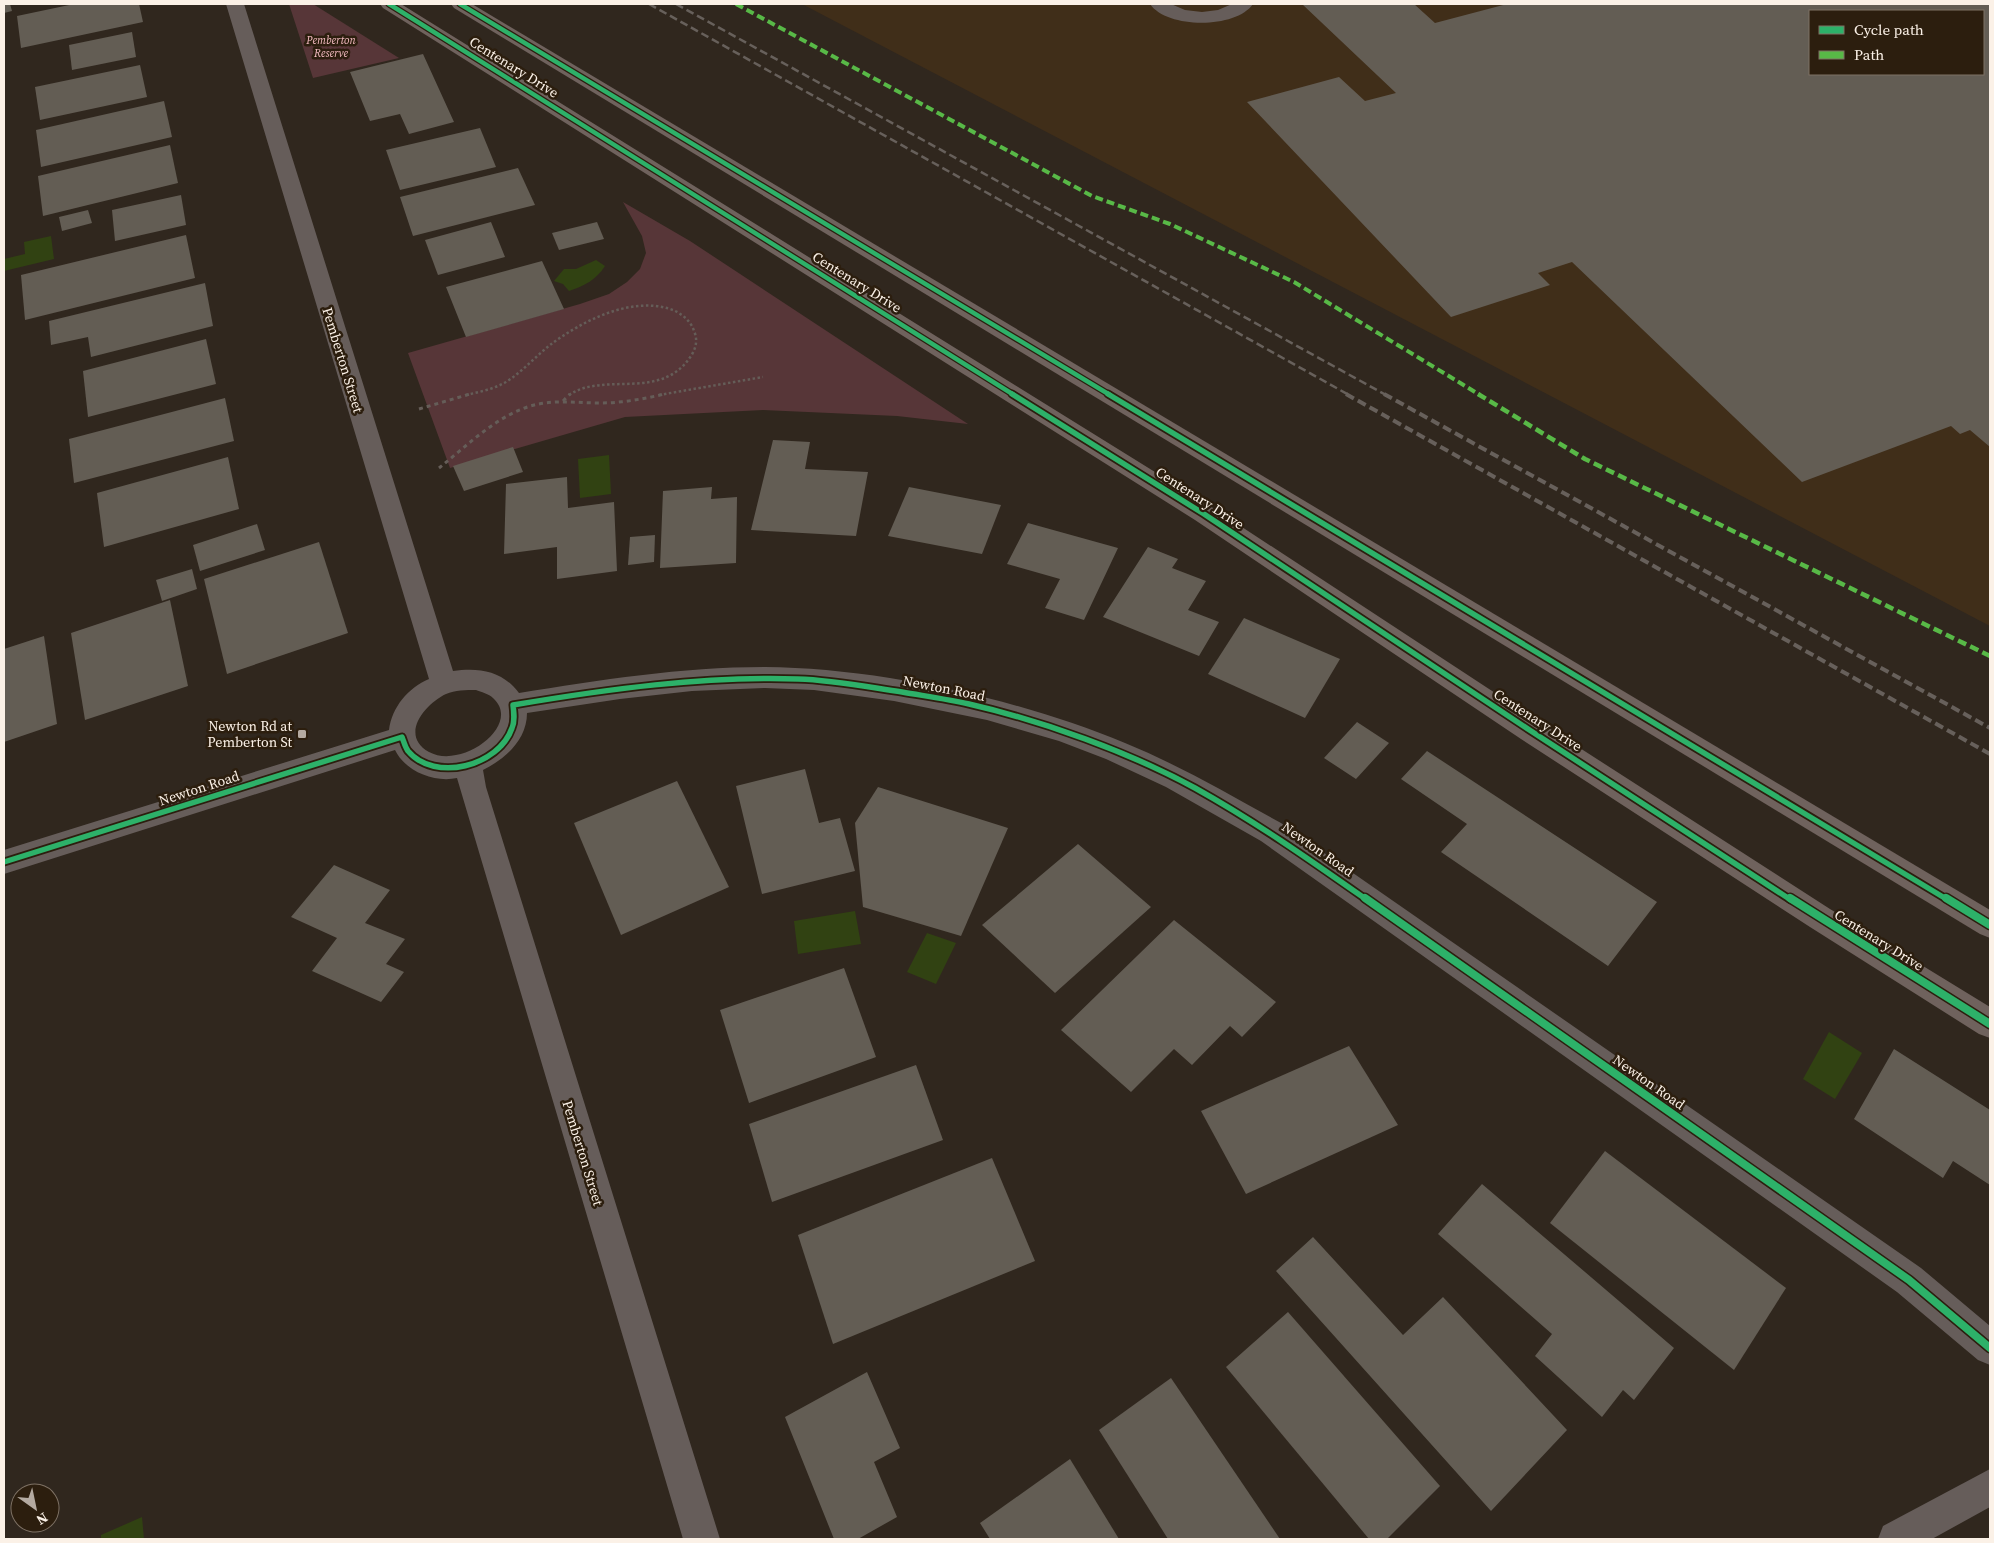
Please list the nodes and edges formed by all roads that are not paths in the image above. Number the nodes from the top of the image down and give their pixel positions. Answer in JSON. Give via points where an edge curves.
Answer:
{"nodes":[{"id":1,"x":235,"y":4,"type":"edge"},
{"id":2,"x":389,"y":4,"type":"edge"},
{"id":3,"x":460,"y":4,"type":"edge"},
{"id":4,"x":1159,"y":4,"type":"edge"},
{"id":5,"x":1244,"y":4,"type":"edge"},
{"id":6,"x":444,"y":684,"type":"junction"},
{"id":7,"x":513,"y":704,"type":"junction"},
{"id":8,"x":402,"y":737,"type":"junction"},
{"id":9,"x":469,"y":765,"type":"junction"},
{"id":10,"x":4,"y":862,"type":"edge"},
{"id":11,"x":1990,"y":925,"type":"edge"},
{"id":12,"x":1990,"y":1024,"type":"edge"},
{"id":13,"x":1990,"y":1348,"type":"edge"},
{"id":14,"x":1990,"y":1488,"type":"edge"},
{"id":15,"x":701,"y":1539,"type":"edge"},
{"id":16,"x":1896,"y":1539,"type":"edge"}],
"edges":[{"from":1,"to":6,"type":"street","name":"Pemberton Street"},
{"from":2,"to":12,"type":"highway","name":"Centenary Drive","via":[[1196,509],[1820,918]]},
{"from":3,"to":11,"type":"highway","name":"Centenary Drive"},
{"from":4,"to":5,"type":"street","via":[[1171,12],[1198,17],[1222,15]]},
{"from":6,"to":7,"type":"street","via":[[478,679],[494,684],[506,693]]},
{"from":6,"to":8,"type":"street","via":[[417,700],[402,725]]},
{"from":7,"to":9,"type":"street","via":[[514,718],[502,744],[488,756]]},
{"from":7,"to":13,"type":"street","name":"Newton Road","via":[[659,683],[800,679],[969,704],[1115,751],[1192,787],[1271,832],[1909,1280]]},
{"from":8,"to":9,"type":"street","via":[[407,750],[418,760],[434,767]]},
{"from":8,"to":10,"type":"street","name":"Newton Road"},
{"from":9,"to":15,"type":"street","name":"Pemberton Street","via":[[472,787]]},
{"from":14,"to":16,"type":"street"}]}
